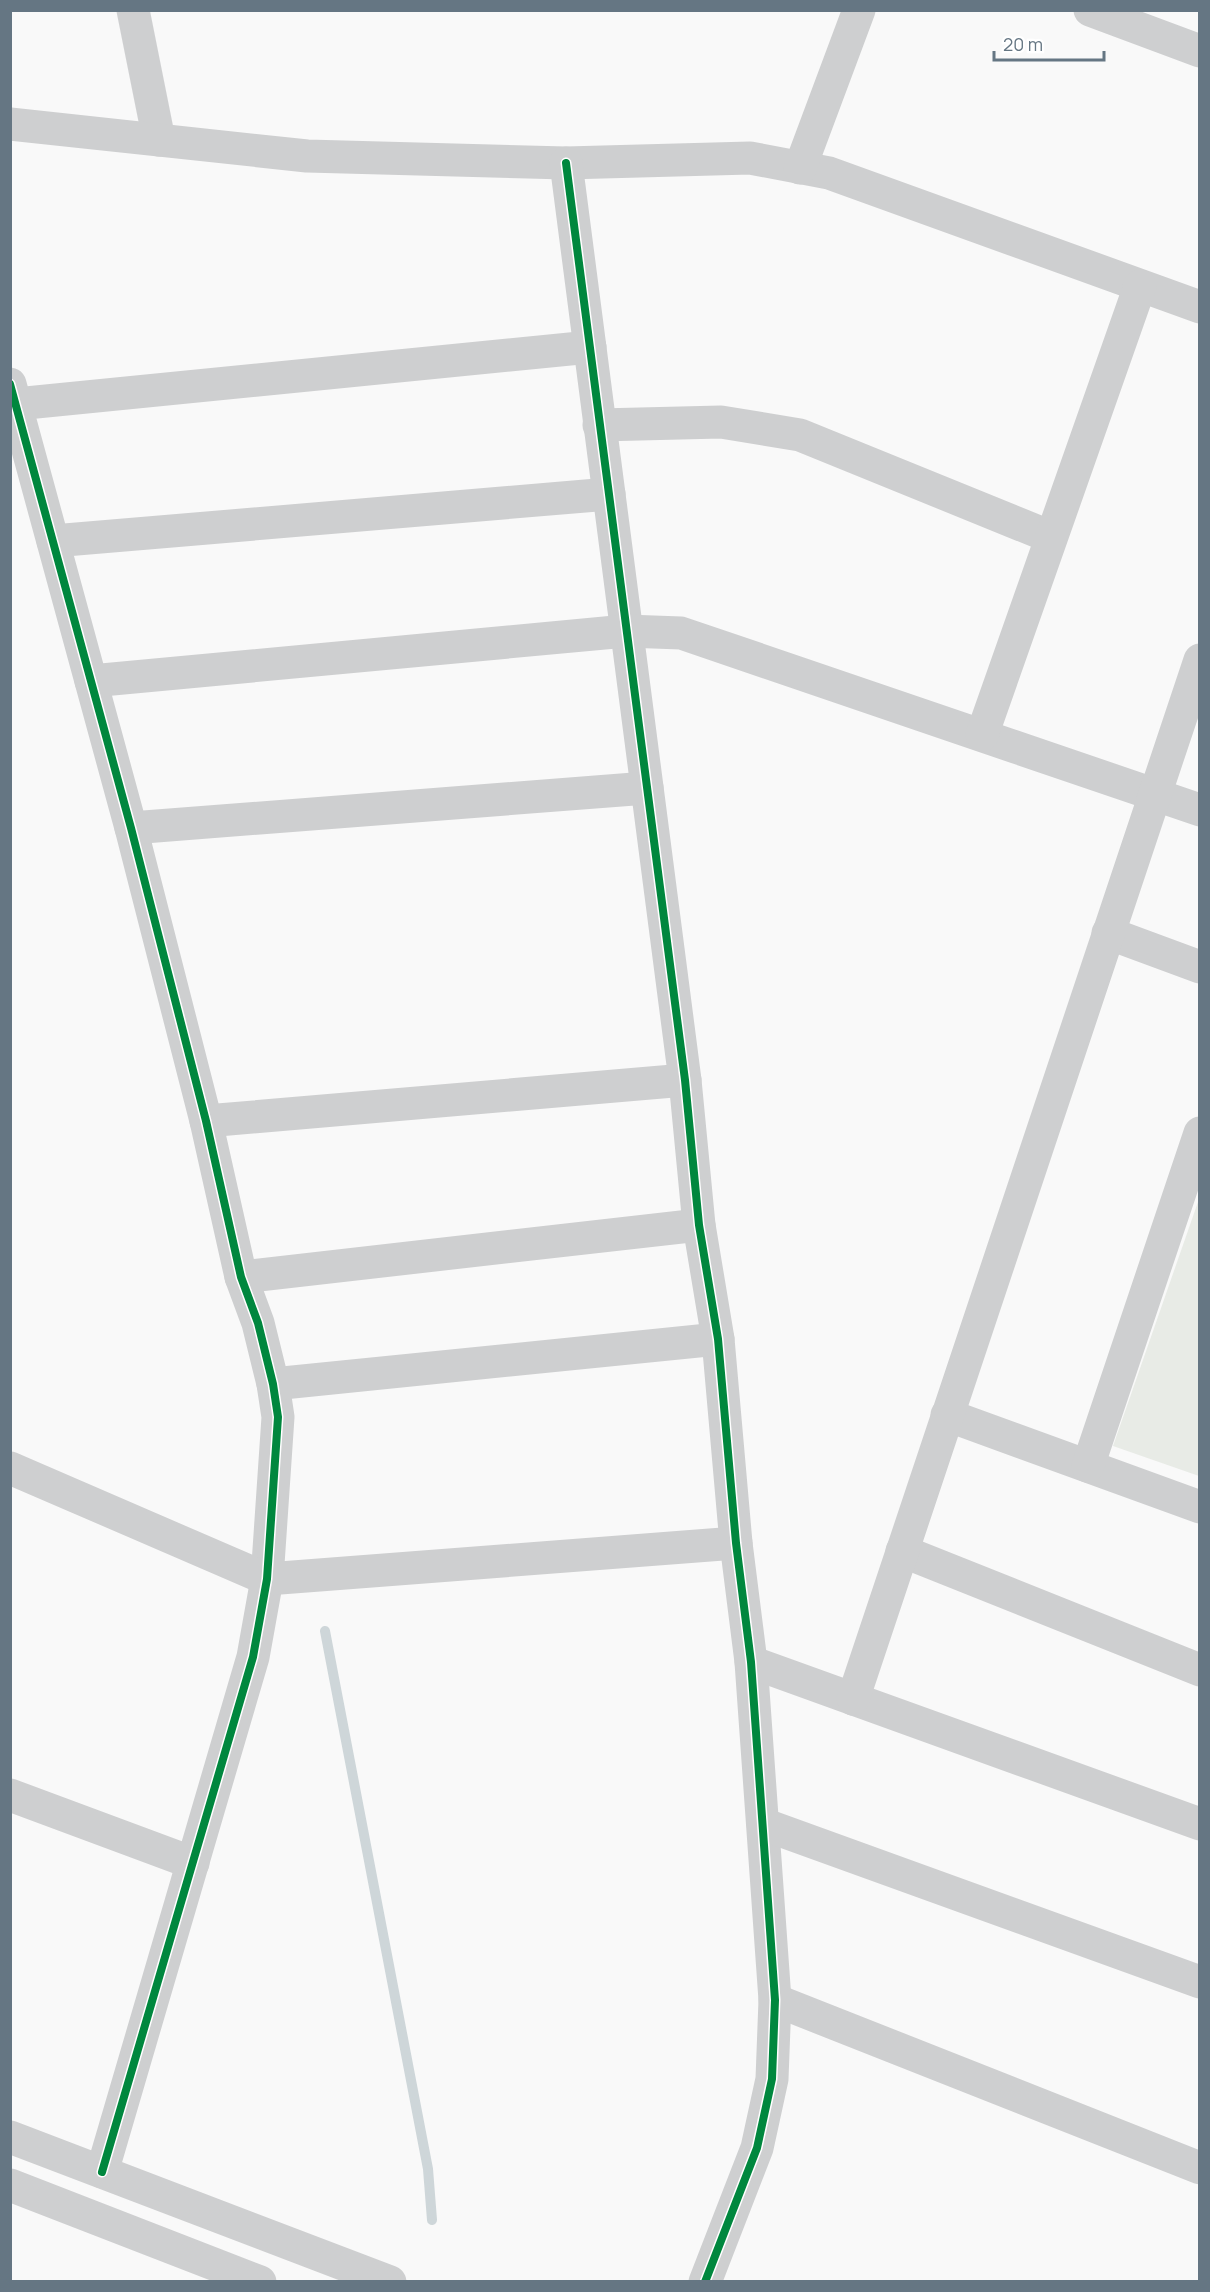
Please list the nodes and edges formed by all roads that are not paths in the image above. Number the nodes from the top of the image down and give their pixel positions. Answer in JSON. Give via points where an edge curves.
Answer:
{"nodes":[{"id":1,"x":133,"y":10,"type":"edge"},
{"id":2,"x":860,"y":10,"type":"edge"},
{"id":3,"x":1090,"y":10,"type":"edge"},
{"id":4,"x":1200,"y":51,"type":"edge"},
{"id":5,"x":10,"y":124,"type":"edge"},
{"id":6,"x":159,"y":140,"type":"junction"},
{"id":7,"x":566,"y":163,"type":"junction"},
{"id":8,"x":800,"y":168,"type":"junction"},
{"id":9,"x":1140,"y":286,"type":"junction"},
{"id":10,"x":1200,"y":308,"type":"edge"},
{"id":11,"x":590,"y":347,"type":"junction"},
{"id":12,"x":13,"y":394,"type":"edge"},
{"id":13,"x":599,"y":425,"type":"junction"},
{"id":14,"x":609,"y":494,"type":"junction"},
{"id":15,"x":1051,"y":537,"type":"junction"},
{"id":16,"x":53,"y":541,"type":"junction"},
{"id":17,"x":626,"y":631,"type":"junction"},
{"id":18,"x":1200,"y":660,"type":"edge"},
{"id":19,"x":91,"y":681,"type":"junction"},
{"id":20,"x":982,"y":735,"type":"junction"},
{"id":21,"x":646,"y":788,"type":"junction"},
{"id":22,"x":1155,"y":793,"type":"junction"},
{"id":23,"x":1200,"y":810,"type":"edge"},
{"id":24,"x":131,"y":828,"type":"junction"},
{"id":25,"x":1108,"y":933,"type":"junction"},
{"id":26,"x":1200,"y":967,"type":"edge"},
{"id":27,"x":685,"y":1080,"type":"junction"},
{"id":28,"x":206,"y":1121,"type":"junction"},
{"id":29,"x":1200,"y":1133,"type":"edge"},
{"id":30,"x":699,"y":1225,"type":"junction"},
{"id":31,"x":241,"y":1277,"type":"junction"},
{"id":32,"x":718,"y":1339,"type":"junction"},
{"id":33,"x":273,"y":1384,"type":"junction"},
{"id":34,"x":947,"y":1415,"type":"junction"},
{"id":35,"x":1089,"y":1466,"type":"junction"},
{"id":36,"x":10,"y":1468,"type":"edge"},
{"id":37,"x":1200,"y":1507,"type":"edge"},
{"id":38,"x":736,"y":1543,"type":"junction"},
{"id":39,"x":902,"y":1551,"type":"junction"},
{"id":40,"x":267,"y":1579,"type":"junction"},
{"id":41,"x":751,"y":1662,"type":"junction"},
{"id":42,"x":1200,"y":1670,"type":"edge"},
{"id":43,"x":853,"y":1699,"type":"junction"},
{"id":44,"x":10,"y":1795,"type":"edge"},
{"id":45,"x":763,"y":1824,"type":"junction"},
{"id":46,"x":1200,"y":1824,"type":"edge"},
{"id":47,"x":193,"y":1863,"type":"junction"},
{"id":48,"x":1200,"y":1982,"type":"edge"},
{"id":49,"x":775,"y":2000,"type":"junction"},
{"id":50,"x":10,"y":2137,"type":"edge"},
{"id":51,"x":1200,"y":2168,"type":"edge"},
{"id":52,"x":102,"y":2172,"type":"junction"},
{"id":53,"x":10,"y":2185,"type":"edge"},
{"id":54,"x":260,"y":2282,"type":"edge"},
{"id":55,"x":390,"y":2282,"type":"edge"},
{"id":56,"x":705,"y":2282,"type":"edge"}],
"edges":[{"from":1,"to":6,"type":"street"},
{"from":2,"to":8,"type":"street"},
{"from":3,"to":4,"type":"street"},
{"from":5,"to":6,"type":"street"},
{"from":6,"to":7,"type":"street","via":[[307,156]]},
{"from":7,"to":8,"type":"street","via":[[750,158]]},
{"from":7,"to":11,"type":"street"},
{"from":8,"to":9,"type":"street","via":[[829,173]]},
{"from":9,"to":10,"type":"street"},
{"from":9,"to":15,"type":"street"},
{"from":11,"to":12,"type":"street"},
{"from":11,"to":13,"type":"street"},
{"from":12,"to":16,"type":"street"},
{"from":13,"to":14,"type":"street"},
{"from":13,"to":15,"type":"street","via":[[721,422],[800,435]]},
{"from":14,"to":16,"type":"street"},
{"from":14,"to":17,"type":"street"},
{"from":15,"to":20,"type":"street"},
{"from":16,"to":19,"type":"street"},
{"from":17,"to":19,"type":"street"},
{"from":17,"to":20,"type":"street","via":[[681,633]]},
{"from":17,"to":21,"type":"street"},
{"from":18,"to":22,"type":"street"},
{"from":19,"to":24,"type":"street"},
{"from":20,"to":22,"type":"street"},
{"from":21,"to":24,"type":"street"},
{"from":21,"to":27,"type":"street"},
{"from":22,"to":23,"type":"street"},
{"from":22,"to":25,"type":"street"},
{"from":24,"to":28,"type":"street"},
{"from":25,"to":26,"type":"street"},
{"from":25,"to":34,"type":"street"},
{"from":27,"to":28,"type":"street"},
{"from":27,"to":30,"type":"street"},
{"from":28,"to":31,"type":"street"},
{"from":29,"to":35,"type":"street"},
{"from":30,"to":31,"type":"street"},
{"from":30,"to":32,"type":"street"},
{"from":31,"to":33,"type":"street","via":[[258,1323]]},
{"from":32,"to":33,"type":"street"},
{"from":32,"to":38,"type":"street"},
{"from":33,"to":40,"type":"street","via":[[278,1417]]},
{"from":34,"to":35,"type":"street"},
{"from":34,"to":39,"type":"street"},
{"from":35,"to":37,"type":"street"},
{"from":36,"to":40,"type":"street"},
{"from":38,"to":40,"type":"street"},
{"from":38,"to":41,"type":"street"},
{"from":39,"to":42,"type":"street"},
{"from":39,"to":43,"type":"street"},
{"from":40,"to":47,"type":"street","via":[[253,1657]]},
{"from":41,"to":43,"type":"street"},
{"from":41,"to":45,"type":"street"},
{"from":43,"to":46,"type":"street"},
{"from":44,"to":47,"type":"street"},
{"from":45,"to":48,"type":"street"},
{"from":45,"to":49,"type":"street"},
{"from":47,"to":52,"type":"street"},
{"from":49,"to":51,"type":"street"},
{"from":49,"to":56,"type":"street","via":[[772,2079],[757,2148]]},
{"from":50,"to":52,"type":"street"},
{"from":52,"to":55,"type":"street"},
{"from":53,"to":54,"type":"street"}]}
